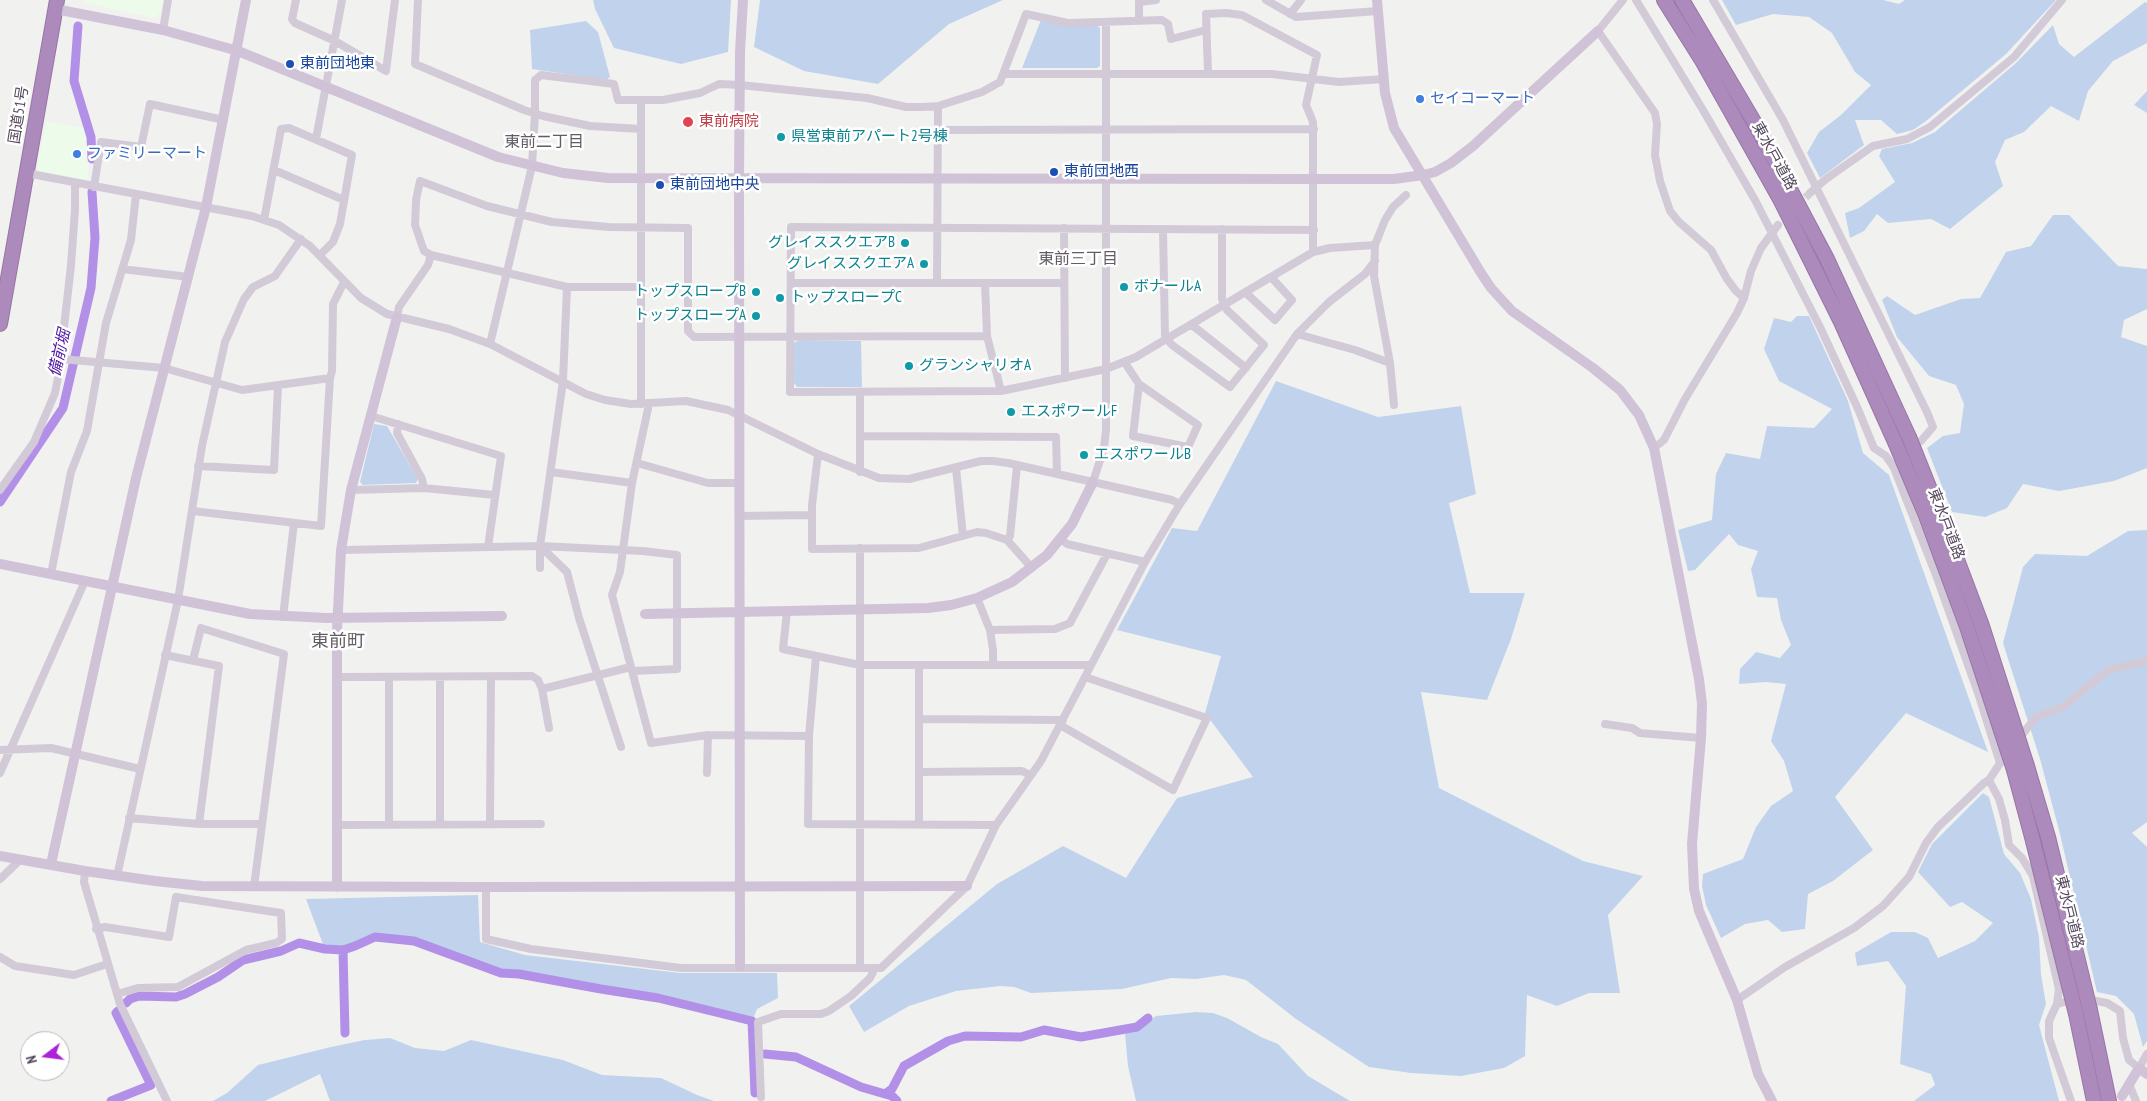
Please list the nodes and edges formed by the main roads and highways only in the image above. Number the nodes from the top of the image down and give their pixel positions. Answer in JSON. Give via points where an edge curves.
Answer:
{"nodes":[{"id":1,"x":1664,"y":0,"type":"edge"},
{"id":2,"x":1682,"y":0,"type":"edge"},
{"id":3,"x":56,"y":4,"type":"edge"},
{"id":4,"x":0,"y":324,"type":"edge"},
{"id":5,"x":2020,"y":768,"type":"junction"},
{"id":6,"x":2116,"y":1098,"type":"edge"},
{"id":7,"x":2094,"y":1101,"type":"edge"}],
"edges":[{"from":1,"to":5,"type":"highway","name":"東水戸道路","bridge":true,"via":[[1780,199],[1844,330],[1926,516]]},
{"from":2,"to":5,"type":"highway","name":"東水戸道路","bridge":true,"via":[[1756,125],[1827,259],[1909,437],[1981,622]]},
{"from":3,"to":4,"type":"highway","name":"国道51号"},
{"from":5,"to":6,"type":"highway","name":"東水戸道路","bridge":true,"via":[[2048,837],[2090,1010]]},
{"from":5,"to":7,"type":"highway","name":"東水戸道路","bridge":true,"via":[[2033,841]]}]}
